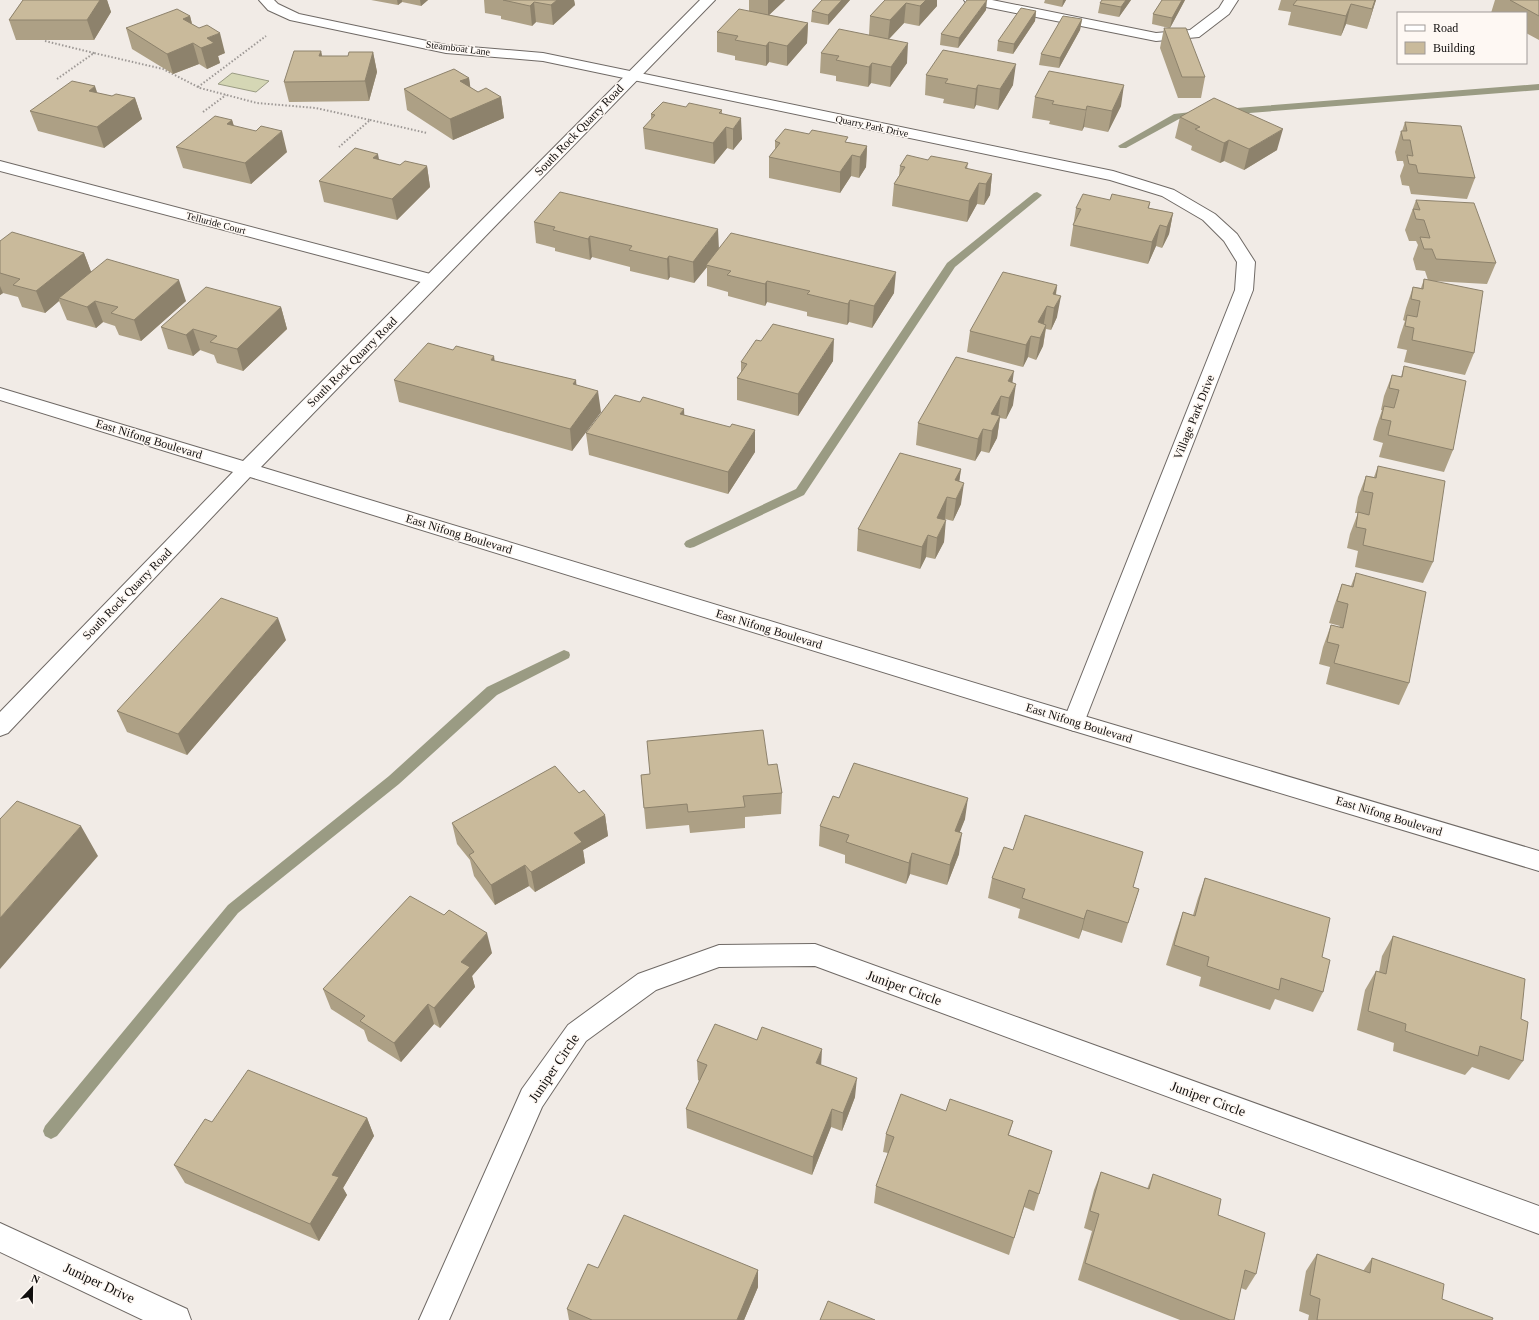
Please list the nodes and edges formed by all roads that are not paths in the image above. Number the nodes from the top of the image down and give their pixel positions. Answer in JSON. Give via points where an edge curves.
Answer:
{"nodes":[{"id":1,"x":266,"y":0,"type":"edge"},
{"id":2,"x":708,"y":0,"type":"edge"},
{"id":3,"x":971,"y":0,"type":"edge"},
{"id":4,"x":1231,"y":0,"type":"edge"},
{"id":5,"x":632,"y":77,"type":"junction"},
{"id":6,"x":0,"y":166,"type":"edge"},
{"id":7,"x":1113,"y":176,"type":"joint"},
{"id":8,"x":432,"y":280,"type":"junction"},
{"id":9,"x":0,"y":394,"type":"edge"},
{"id":10,"x":247,"y":468,"type":"junction"},
{"id":11,"x":1074,"y":722,"type":"junction"},
{"id":12,"x":0,"y":727,"type":"edge"},
{"id":13,"x":1539,"y":861,"type":"edge"},
{"id":14,"x":1539,"y":1220,"type":"edge"},
{"id":15,"x":0,"y":1237,"type":"edge"},
{"id":16,"x":176,"y":1320,"type":"edge"},
{"id":17,"x":434,"y":1320,"type":"edge"}],
"edges":[{"from":1,"to":5,"type":"street","name":"Steamboat Lane","via":[[273,7],[292,16],[446,49],[543,57]]},
{"from":2,"to":5,"type":"street","name":"South Rock Quarry Road"},
{"from":3,"to":4,"type":"street","via":[[1156,37],[1194,34],[1224,11]]},
{"from":5,"to":7,"type":"street","name":"Quarry Park Drive"},
{"from":5,"to":8,"type":"street","name":"South Rock Quarry Road"},
{"from":6,"to":8,"type":"street","name":"Telluride Court"},
{"from":7,"to":11,"type":"street","name":"Village Park Drive","via":[[1168,193],[1209,217],[1231,238],[1246,262],[1244,290]]},
{"from":8,"to":10,"type":"street","name":"South Rock Quarry Road"},
{"from":9,"to":10,"type":"street","name":"East Nifong Boulevard"},
{"from":10,"to":11,"type":"street","name":"East Nifong Boulevard"},
{"from":10,"to":12,"type":"street","name":"South Rock Quarry Road"},
{"from":11,"to":13,"type":"street","name":"East Nifong Boulevard"},
{"from":14,"to":17,"type":"street","name":"Juniper Circle","via":[[815,955],[718,956],[647,982],[577,1033],[532,1098]]},
{"from":15,"to":16,"type":"street","name":"Juniper Drive"}]}
